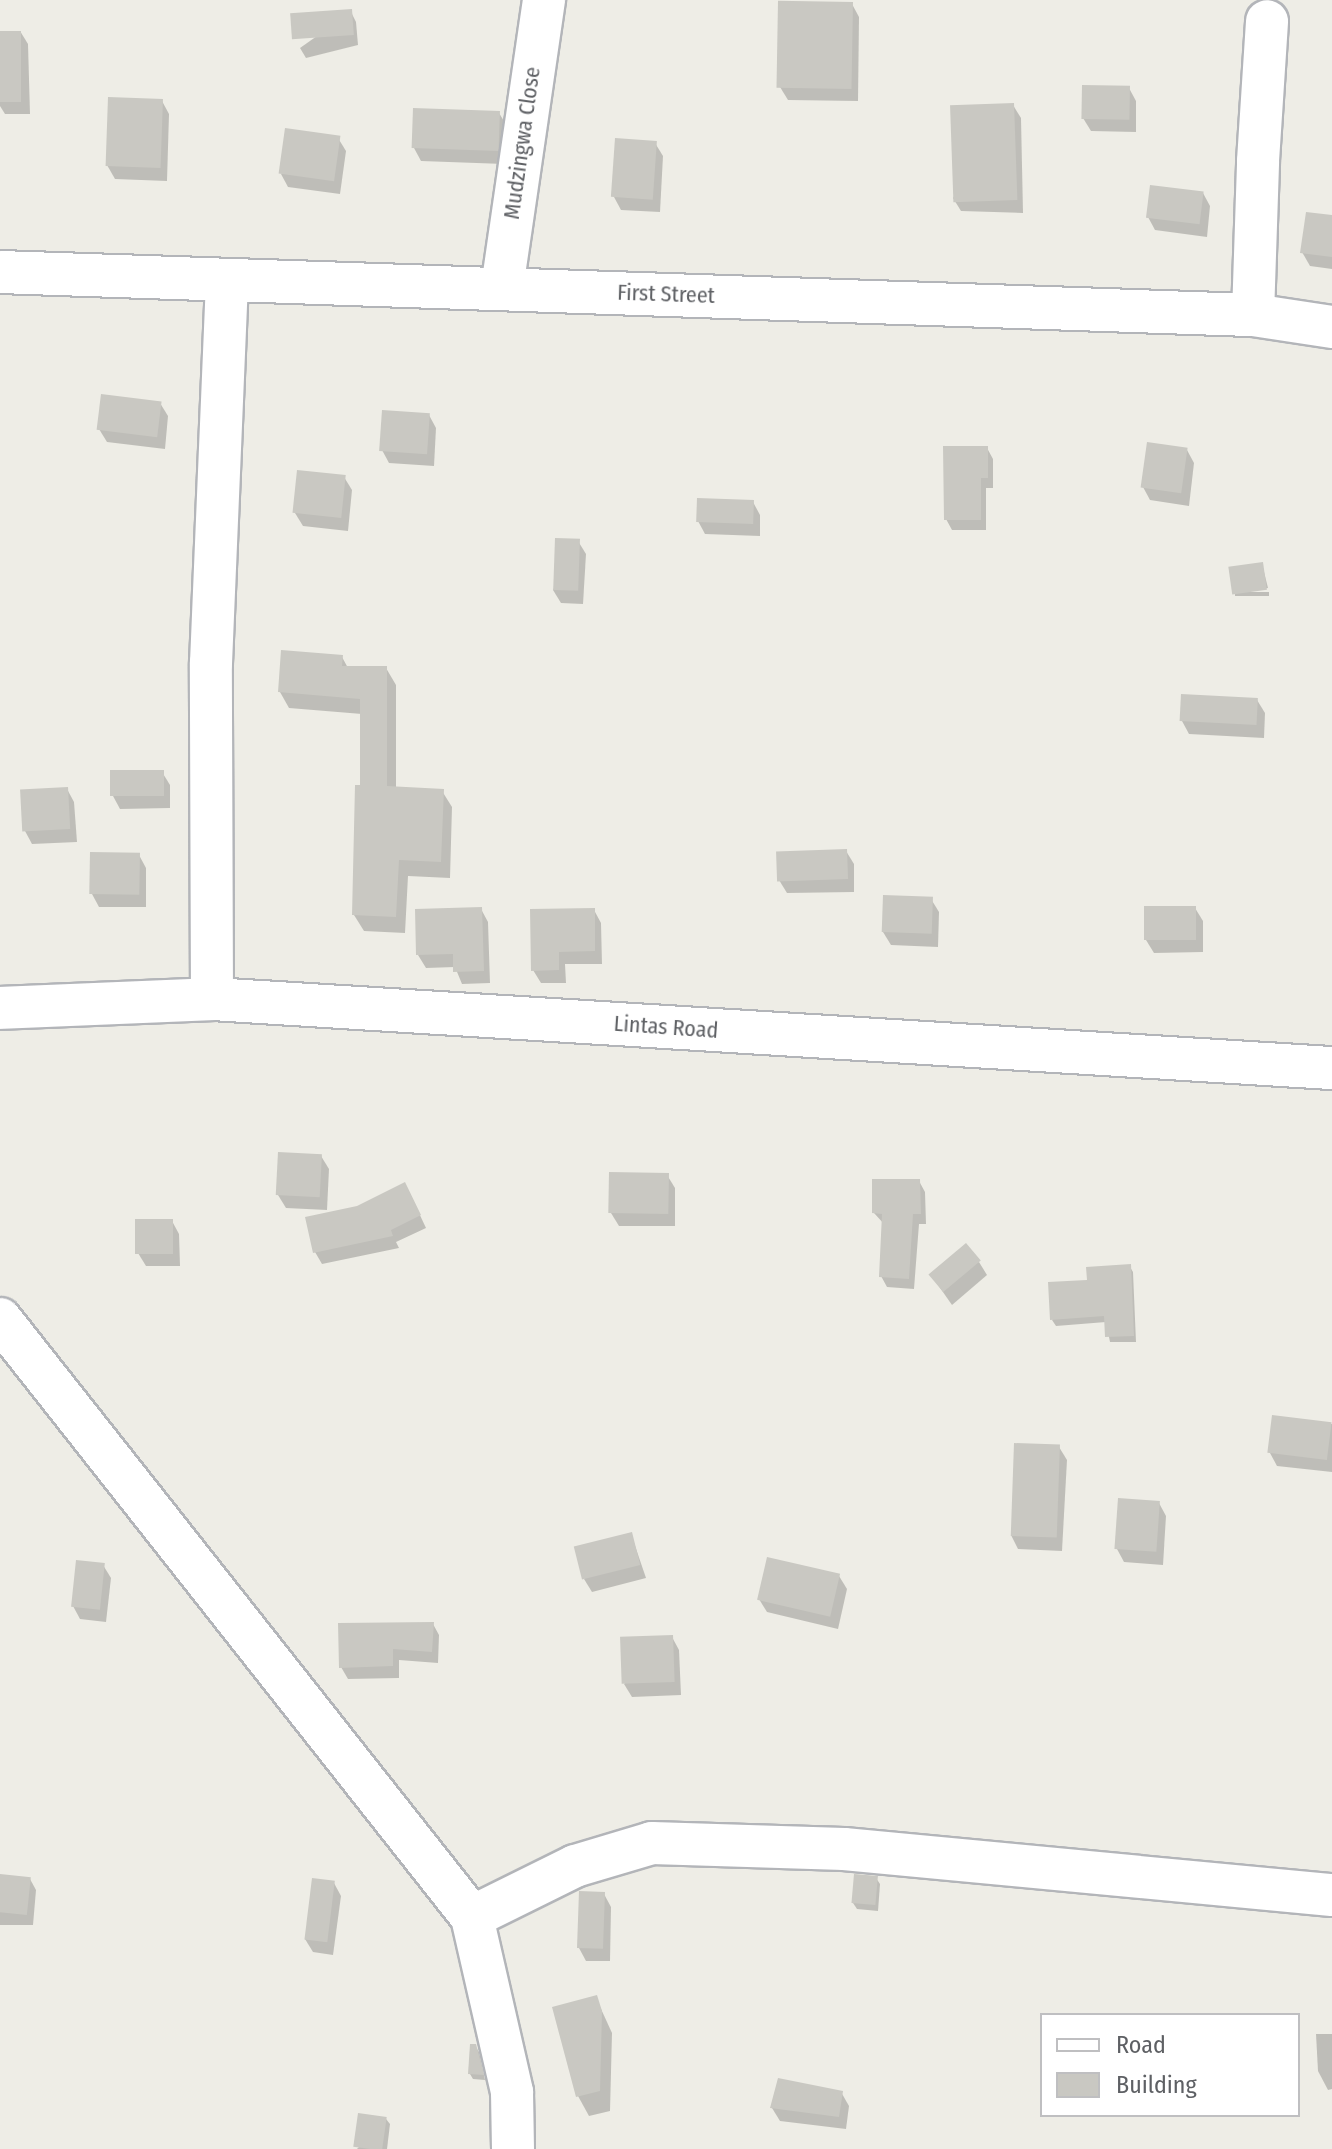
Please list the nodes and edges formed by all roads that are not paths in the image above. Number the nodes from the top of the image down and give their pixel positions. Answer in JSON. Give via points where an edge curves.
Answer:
{"nodes":[{"id":1,"x":544,"y":0,"type":"edge"},
{"id":2,"x":1267,"y":21,"type":"dead end"},
{"id":3,"x":0,"y":272,"type":"edge"},
{"id":4,"x":227,"y":281,"type":"junction"},
{"id":5,"x":502,"y":288,"type":"junction"},
{"id":6,"x":1253,"y":315,"type":"junction"},
{"id":7,"x":1332,"y":327,"type":"edge"},
{"id":8,"x":212,"y":999,"type":"junction"},
{"id":9,"x":0,"y":1008,"type":"edge"},
{"id":10,"x":1332,"y":1068,"type":"edge"},
{"id":11,"x":0,"y":1319,"type":"edge"},
{"id":12,"x":1332,"y":1895,"type":"edge"},
{"id":13,"x":472,"y":1917,"type":"junction"},
{"id":14,"x":513,"y":2149,"type":"edge"}],
"edges":[{"from":1,"to":5,"type":"street","name":"Mudzingwa Close"},
{"from":2,"to":6,"type":"street"},
{"from":3,"to":4,"type":"street","name":"First Street"},
{"from":4,"to":5,"type":"street","name":"First Street"},
{"from":4,"to":8,"type":"street","via":[[211,663]]},
{"from":5,"to":6,"type":"street","name":"First Street"},
{"from":6,"to":7,"type":"street","name":"First Street"},
{"from":8,"to":9,"type":"street","name":"Lintas Road"},
{"from":8,"to":10,"type":"street","name":"Lintas Road"},
{"from":11,"to":13,"type":"street"},
{"from":12,"to":13,"type":"street","via":[[844,1849],[652,1843],[575,1866]]},
{"from":13,"to":14,"type":"street","via":[[512,2092]]}]}
